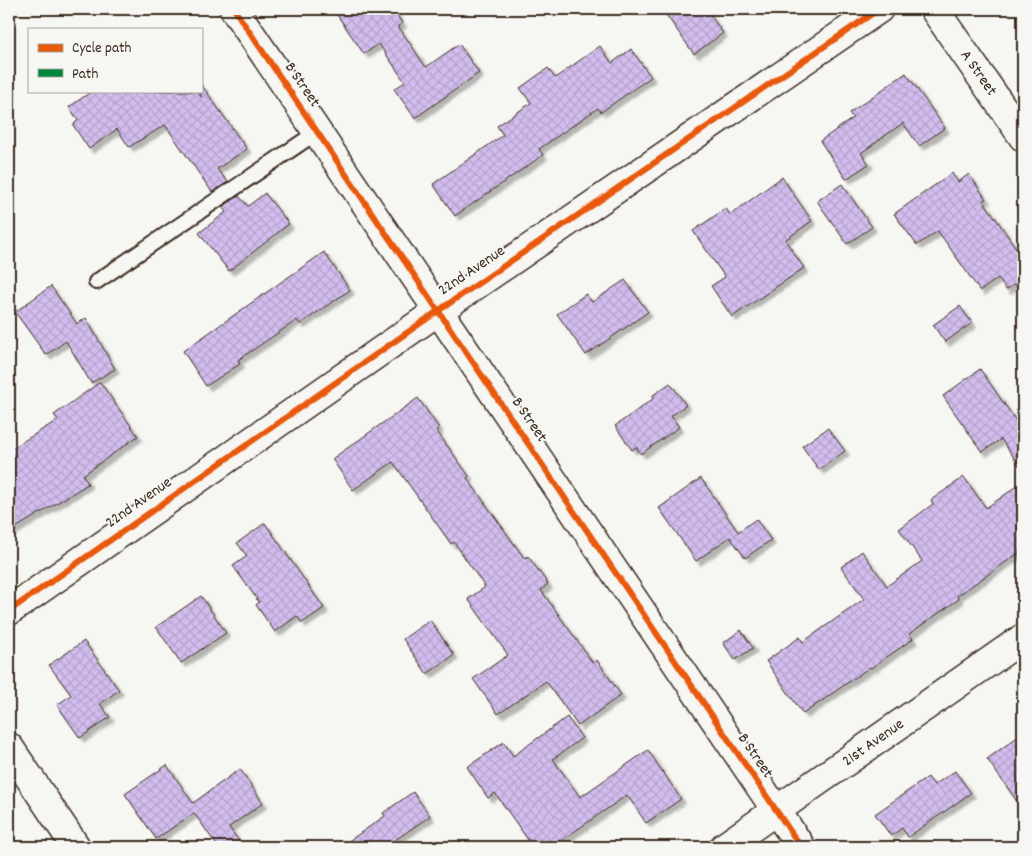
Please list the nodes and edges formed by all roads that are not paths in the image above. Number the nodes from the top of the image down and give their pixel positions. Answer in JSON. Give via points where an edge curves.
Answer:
{"nodes":[{"id":1,"x":879,"y":9,"type":"edge"},
{"id":2,"x":934,"y":9,"type":"edge"},
{"id":3,"x":242,"y":12,"type":"edge"},
{"id":4,"x":317,"y":132,"type":"junction"},
{"id":5,"x":1023,"y":137,"type":"edge"},
{"id":6,"x":96,"y":282,"type":"dead end"},
{"id":7,"x":438,"y":311,"type":"junction"},
{"id":8,"x":9,"y":611,"type":"edge"},
{"id":9,"x":1023,"y":638,"type":"edge"},
{"id":10,"x":9,"y":747,"type":"edge"},
{"id":11,"x":776,"y":811,"type":"junction"},
{"id":12,"x":76,"y":847,"type":"edge"},
{"id":13,"x":724,"y":847,"type":"edge"},
{"id":14,"x":801,"y":847,"type":"edge"}],
"edges":[{"from":1,"to":7,"type":"street","name":"22nd Avenue"},
{"from":2,"to":5,"type":"street","name":"A Street"},
{"from":3,"to":4,"type":"street","name":"B Street"},
{"from":4,"to":6,"type":"lane"},
{"from":4,"to":7,"type":"street","name":"B Street"},
{"from":7,"to":8,"type":"street","name":"22nd Avenue"},
{"from":7,"to":11,"type":"street","name":"B Street"},
{"from":9,"to":11,"type":"street","name":"21st Avenue"},
{"from":10,"to":12,"type":"street"},
{"from":11,"to":13,"type":"street","name":"21st Avenue"},
{"from":11,"to":14,"type":"street","name":"B Street"}]}
